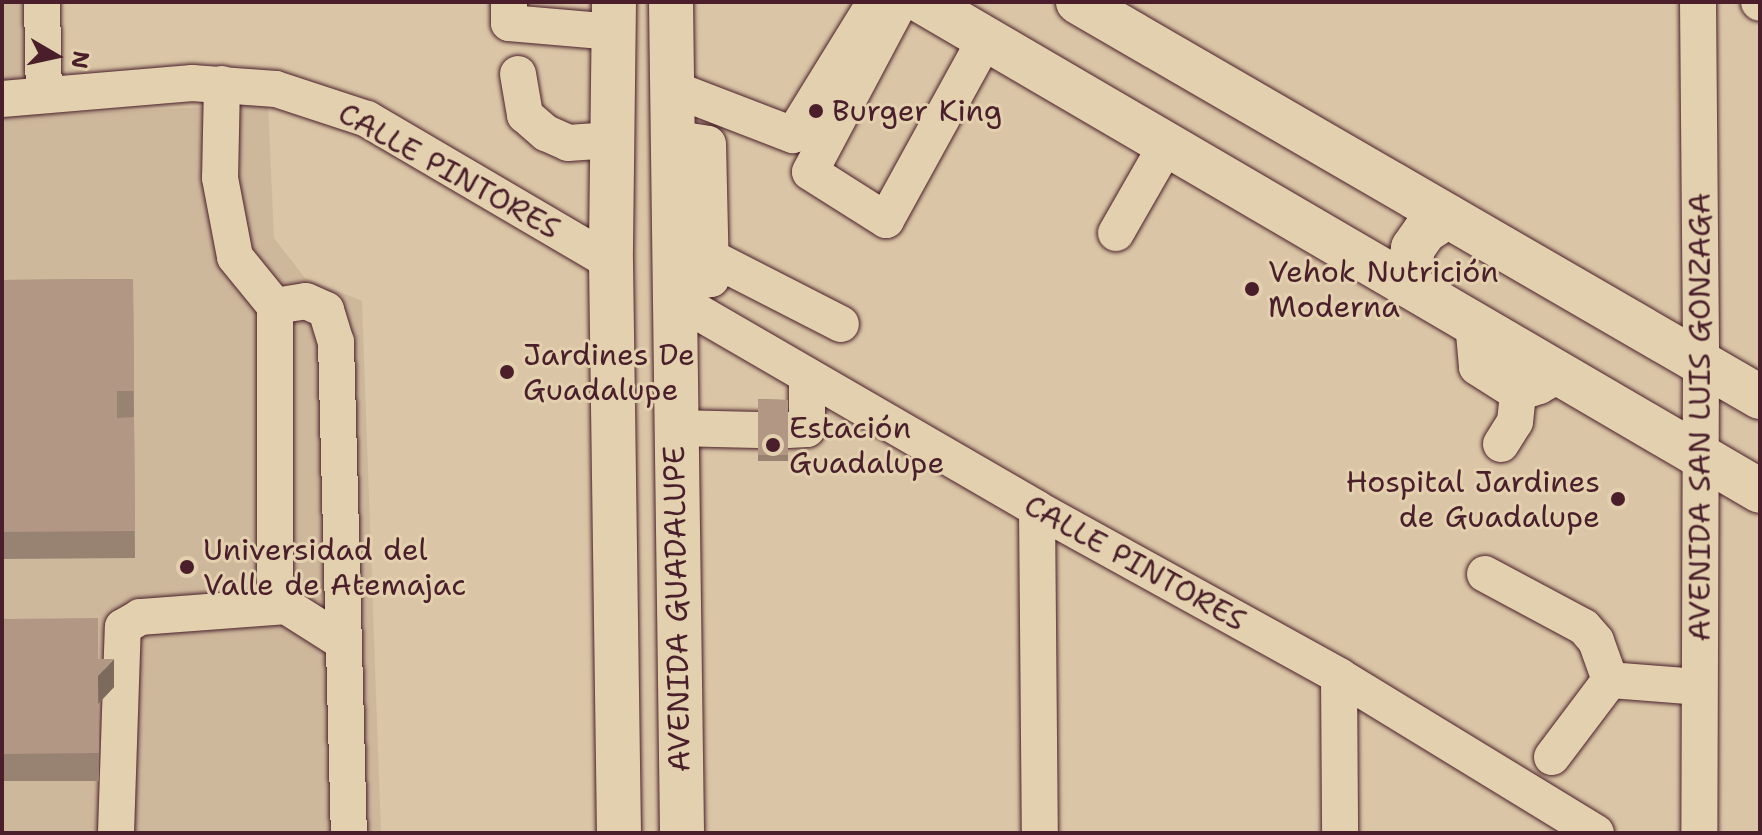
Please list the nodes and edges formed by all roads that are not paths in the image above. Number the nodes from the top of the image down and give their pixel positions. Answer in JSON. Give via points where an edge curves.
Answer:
{"nodes":[{"id":1,"x":42,"y":2,"type":"edge"},
{"id":2,"x":509,"y":2,"type":"edge"},
{"id":3,"x":671,"y":2,"type":"edge"},
{"id":4,"x":875,"y":2,"type":"edge"},
{"id":5,"x":900,"y":2,"type":"edge"},
{"id":6,"x":923,"y":2,"type":"edge"},
{"id":7,"x":1078,"y":2,"type":"edge"},
{"id":8,"x":1698,"y":2,"type":"edge"},
{"id":9,"x":614,"y":17,"type":"edge"},
{"id":10,"x":986,"y":38,"type":"junction"},
{"id":11,"x":518,"y":74,"type":"dead end"},
{"id":12,"x":222,"y":84,"type":"junction"},
{"id":13,"x":671,"y":88,"type":"junction"},
{"id":14,"x":44,"y":95,"type":"junction"},
{"id":15,"x":2,"y":99,"type":"edge"},
{"id":16,"x":671,"y":138,"type":"junction"},
{"id":17,"x":612,"y":140,"type":"junction"},
{"id":18,"x":1167,"y":144,"type":"junction"},
{"id":19,"x":1448,"y":216,"type":"junction"},
{"id":20,"x":1116,"y":233,"type":"dead end"},
{"id":21,"x":710,"y":257,"type":"junction"},
{"id":22,"x":611,"y":262,"type":"junction"},
{"id":23,"x":1407,"y":283,"type":"junction"},
{"id":24,"x":672,"y":291,"type":"junction"},
{"id":25,"x":275,"y":306,"type":"junction"},
{"id":26,"x":1473,"y":322,"type":"junction"},
{"id":27,"x":841,"y":324,"type":"dead end"},
{"id":28,"x":1701,"y":363,"type":"junction"},
{"id":29,"x":1561,"y":374,"type":"junction"},
{"id":30,"x":807,"y":376,"type":"junction"},
{"id":31,"x":1518,"y":393,"type":"junction"},
{"id":32,"x":1760,"y":397,"type":"edge"},
{"id":33,"x":674,"y":428,"type":"junction"},
{"id":34,"x":1501,"y":444,"type":"dead end"},
{"id":35,"x":1701,"y":457,"type":"junction"},
{"id":36,"x":1760,"y":491,"type":"edge"},
{"id":37,"x":1037,"y":509,"type":"junction"},
{"id":38,"x":1485,"y":574,"type":"dead end"},
{"id":39,"x":286,"y":606,"type":"junction"},
{"id":40,"x":343,"y":642,"type":"junction"},
{"id":41,"x":1339,"y":676,"type":"junction"},
{"id":42,"x":1610,"y":680,"type":"junction"},
{"id":43,"x":1699,"y":687,"type":"junction"},
{"id":44,"x":1552,"y":757,"type":"dead end"},
{"id":45,"x":116,"y":833,"type":"edge"},
{"id":46,"x":349,"y":833,"type":"edge"},
{"id":47,"x":619,"y":833,"type":"edge"},
{"id":48,"x":682,"y":833,"type":"edge"},
{"id":49,"x":1040,"y":833,"type":"edge"},
{"id":50,"x":1340,"y":833,"type":"edge"},
{"id":51,"x":1596,"y":833,"type":"edge"},
{"id":52,"x":1699,"y":833,"type":"edge"}],
"edges":[{"from":1,"to":14,"type":"street"},
{"from":2,"to":9,"type":"street","via":[[509,23]]},
{"from":3,"to":13,"type":"main road","name":"AVENIDA GUADALUPE"},
{"from":4,"to":13,"type":"street","via":[[793,135]]},
{"from":5,"to":10,"type":"street","via":[[810,172],[886,220]]},
{"from":6,"to":10,"type":"main road"},
{"from":7,"to":19,"type":"main road"},
{"from":8,"to":28,"type":"street","name":"AVENIDA SAN LUIS GONZAGA"},
{"from":9,"to":17,"type":"main road","name":"AVENIDA GUADALUPE"},
{"from":10,"to":18,"type":"main road"},
{"from":11,"to":17,"type":"street","via":[[525,115],[546,133],[568,143]]},
{"from":12,"to":14,"type":"street","name":"CALLE PINTORES"},
{"from":12,"to":22,"type":"street","name":"CALLE PINTORES","via":[[276,89],[367,119]]},
{"from":12,"to":25,"type":"street","via":[[220,178],[235,257]]},
{"from":13,"to":16,"type":"main road","name":"AVENIDA GUADALUPE"},
{"from":14,"to":15,"type":"street","name":"CALLE PINTORES"},
{"from":16,"to":21,"type":"street","via":[[708,144]]},
{"from":16,"to":24,"type":"main road","name":"AVENIDA GUADALUPE"},
{"from":17,"to":22,"type":"main road","name":"AVENIDA GUADALUPE"},
{"from":18,"to":20,"type":"street"},
{"from":18,"to":23,"type":"main road"},
{"from":19,"to":23,"type":"main road","via":[[1425,231],[1413,248]]},
{"from":19,"to":28,"type":"main road"},
{"from":21,"to":24,"type":"street","via":[[711,279]]},
{"from":21,"to":27,"type":"street"},
{"from":22,"to":47,"type":"main road","name":"AVENIDA GUADALUPE"},
{"from":23,"to":26,"type":"main road"},
{"from":24,"to":30,"type":"street","name":"CALLE PINTORES"},
{"from":24,"to":33,"type":"main road","name":"AVENIDA GUADALUPE"},
{"from":25,"to":39,"type":"street","via":[[275,579]]},
{"from":25,"to":40,"type":"street","via":[[306,301],[326,310],[336,342]]},
{"from":26,"to":29,"type":"main road"},
{"from":26,"to":31,"type":"street","via":[[1477,367]]},
{"from":28,"to":32,"type":"main road"},
{"from":28,"to":35,"type":"street","name":"AVENIDA SAN LUIS GONZAGA"},
{"from":29,"to":31,"type":"street"},
{"from":29,"to":35,"type":"main road"},
{"from":30,"to":33,"type":"street","via":[[807,429]]},
{"from":30,"to":37,"type":"street","name":"CALLE PINTORES"},
{"from":31,"to":34,"type":"street","via":[[1515,422]]},
{"from":33,"to":48,"type":"main road","name":"AVENIDA GUADALUPE"},
{"from":35,"to":36,"type":"main road"},
{"from":35,"to":43,"type":"street","name":"AVENIDA SAN LUIS GONZAGA"},
{"from":37,"to":41,"type":"street","name":"CALLE PINTORES"},
{"from":37,"to":49,"type":"street"},
{"from":38,"to":42,"type":"street","via":[[1584,627],[1596,641]]},
{"from":39,"to":40,"type":"street"},
{"from":39,"to":45,"type":"street","via":[[140,617],[123,627]]},
{"from":40,"to":46,"type":"street"},
{"from":41,"to":50,"type":"street"},
{"from":41,"to":51,"type":"street","name":"CALLE PINTORES"},
{"from":42,"to":43,"type":"street"},
{"from":42,"to":44,"type":"street"},
{"from":43,"to":52,"type":"street","name":"AVENIDA SAN LUIS GONZAGA"}]}
